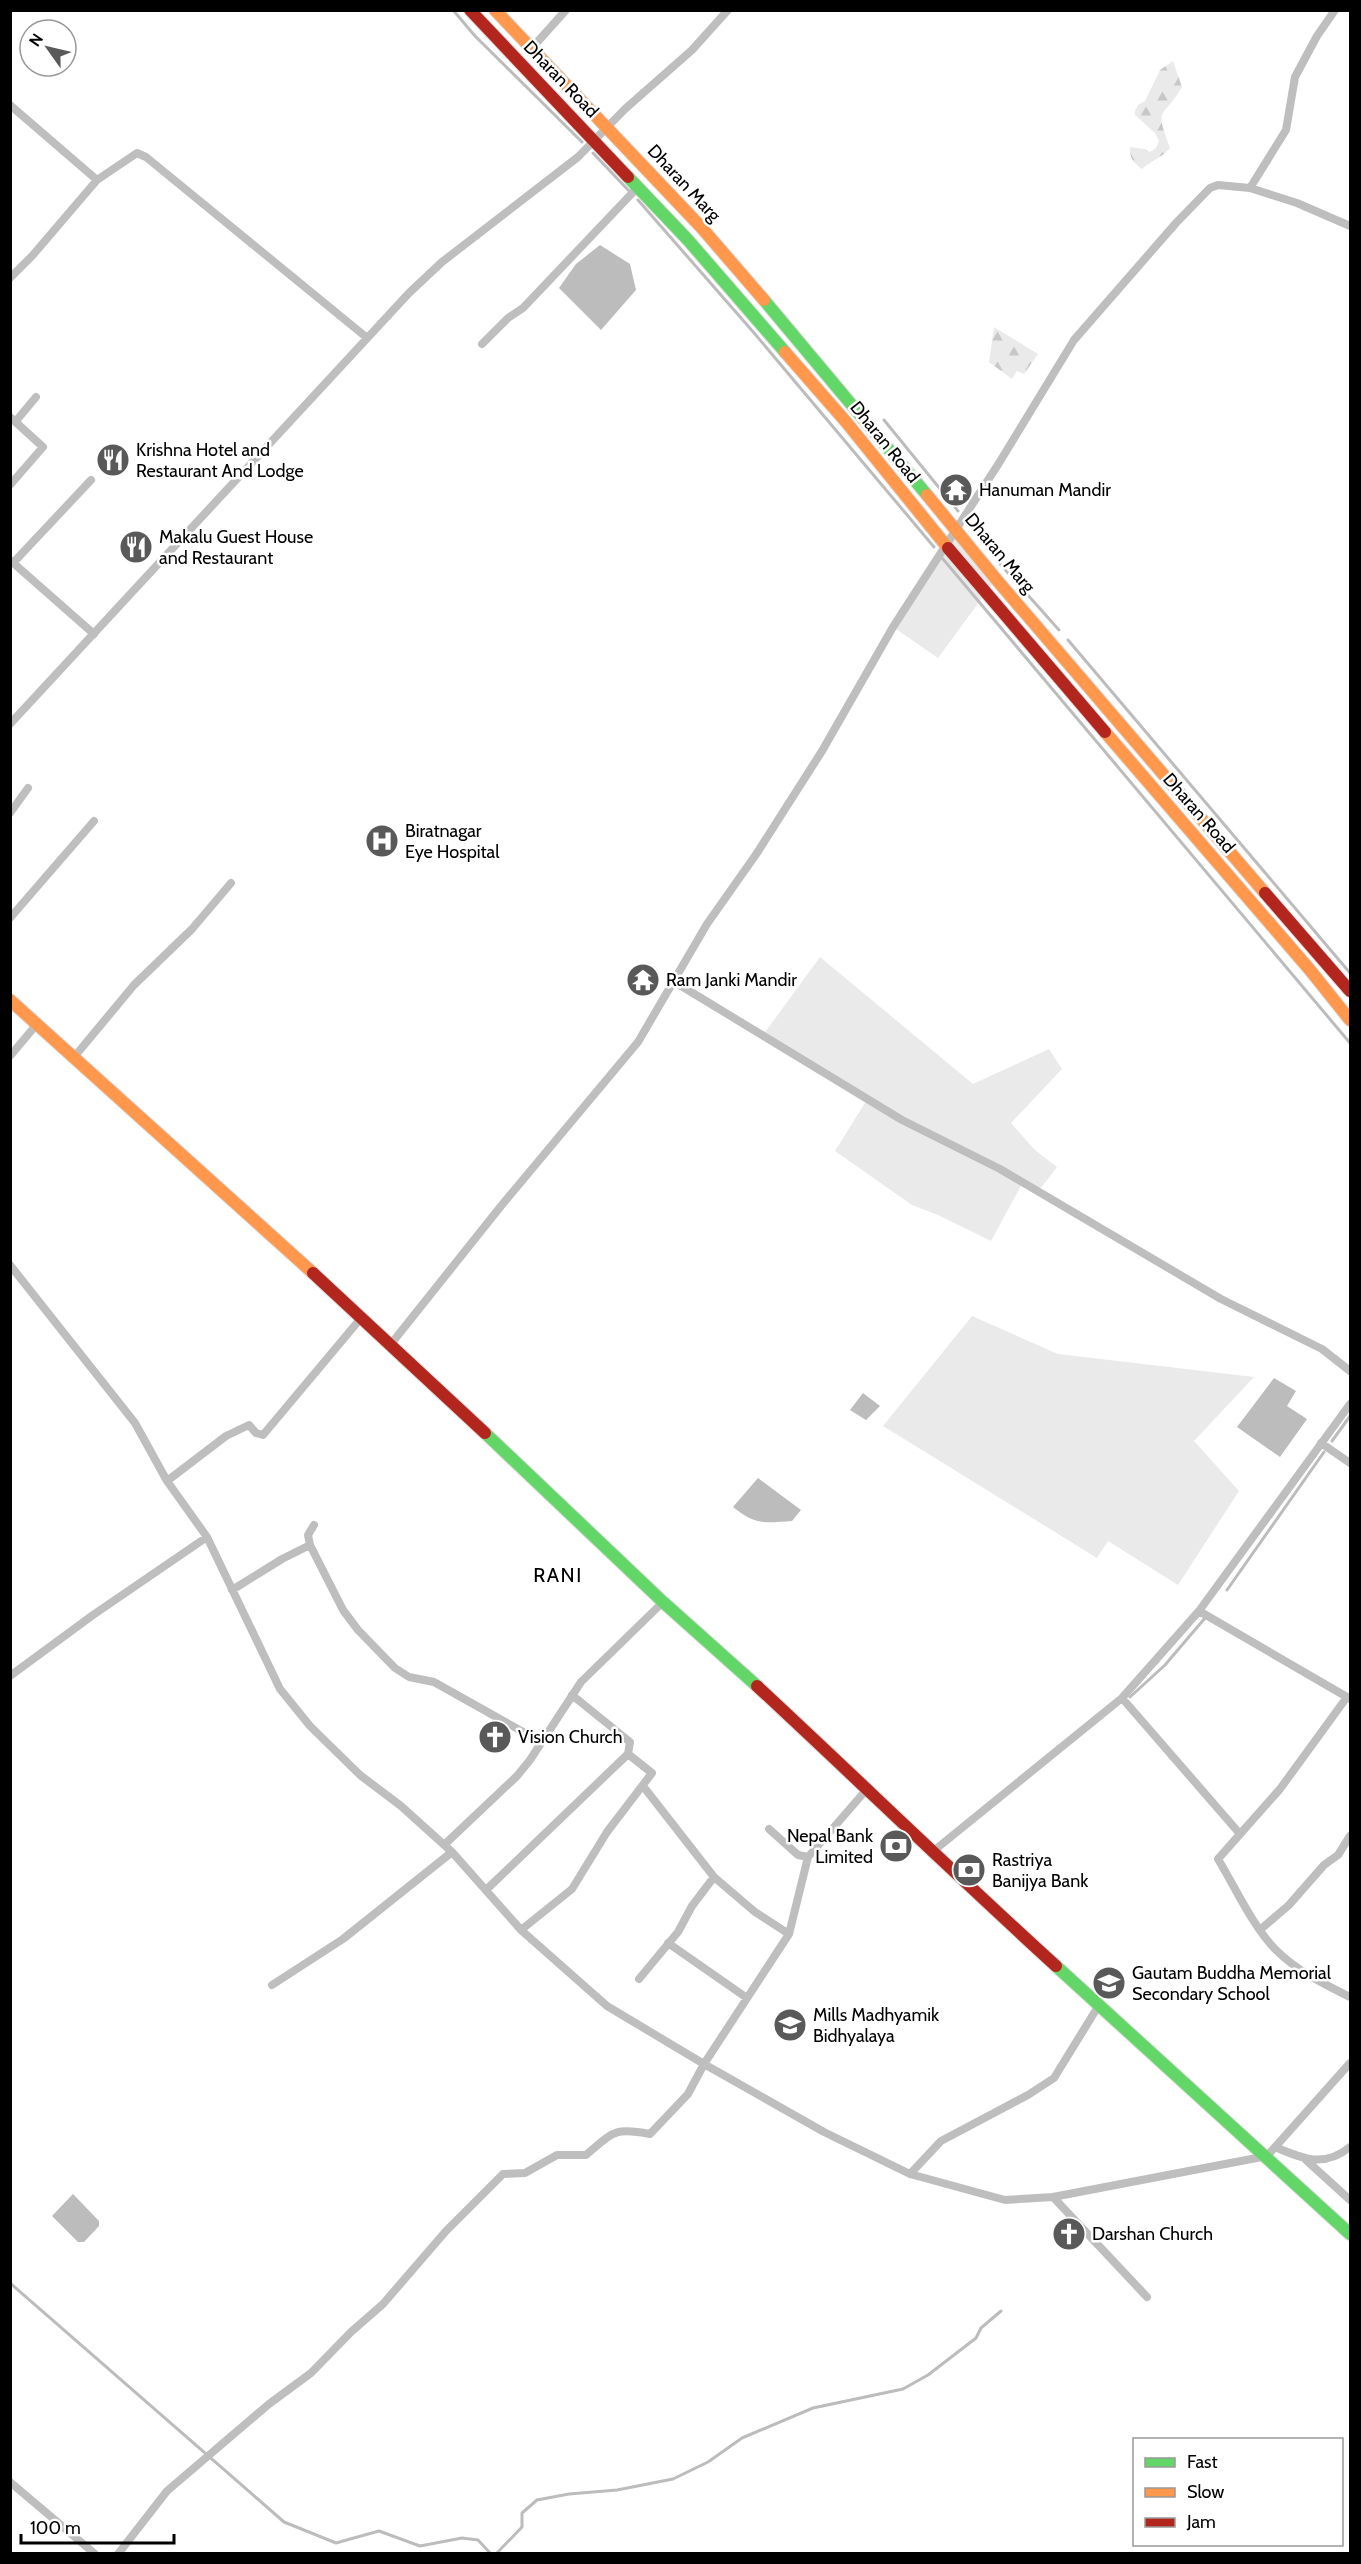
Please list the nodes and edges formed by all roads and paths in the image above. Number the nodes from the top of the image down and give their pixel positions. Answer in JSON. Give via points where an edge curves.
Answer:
{"nodes":[{"id":1,"x":470,"y":10,"type":"edge"},
{"id":2,"x":495,"y":10,"type":"edge"},
{"id":3,"x":566,"y":10,"type":"edge"},
{"id":4,"x":728,"y":10,"type":"edge"},
{"id":5,"x":1335,"y":10,"type":"edge"},
{"id":6,"x":532,"y":48,"type":"junction"},
{"id":7,"x":10,"y":105,"type":"edge"},
{"id":8,"x":607,"y":128,"type":"junction"},
{"id":9,"x":594,"y":140,"type":"junction"},
{"id":10,"x":97,"y":180,"type":"junction"},
{"id":11,"x":638,"y":187,"type":"junction"},
{"id":12,"x":1250,"y":188,"type":"junction"},
{"id":13,"x":1350,"y":226,"type":"edge"},
{"id":14,"x":722,"y":252,"type":"junction"},
{"id":15,"x":709,"y":264,"type":"junction"},
{"id":16,"x":10,"y":278,"type":"edge"},
{"id":17,"x":366,"y":337,"type":"junction"},
{"id":18,"x":482,"y":344,"type":"dead end"},
{"id":19,"x":36,"y":397,"type":"dead end"},
{"id":20,"x":13,"y":419,"type":"edge"},
{"id":21,"x":91,"y":480,"type":"dead end"},
{"id":22,"x":10,"y":485,"type":"edge"},
{"id":23,"x":956,"y":530,"type":"junction"},
{"id":24,"x":946,"y":544,"type":"junction"},
{"id":25,"x":12,"y":562,"type":"edge"},
{"id":26,"x":94,"y":634,"type":"junction"},
{"id":27,"x":1120,"y":722,"type":"junction"},
{"id":28,"x":10,"y":724,"type":"edge"},
{"id":29,"x":1107,"y":733,"type":"junction"},
{"id":30,"x":28,"y":788,"type":"dead end"},
{"id":31,"x":10,"y":813,"type":"edge"},
{"id":32,"x":94,"y":821,"type":"dead end"},
{"id":33,"x":231,"y":883,"type":"dead end"},
{"id":34,"x":10,"y":918,"type":"edge"},
{"id":35,"x":673,"y":981,"type":"junction"},
{"id":36,"x":1350,"y":991,"type":"edge"},
{"id":37,"x":10,"y":1000,"type":"edge"},
{"id":38,"x":1350,"y":1020,"type":"edge"},
{"id":39,"x":37,"y":1024,"type":"junction"},
{"id":40,"x":10,"y":1056,"type":"edge"},
{"id":41,"x":75,"y":1056,"type":"junction"},
{"id":42,"x":10,"y":1265,"type":"edge"},
{"id":43,"x":361,"y":1317,"type":"junction"},
{"id":44,"x":390,"y":1344,"type":"junction"},
{"id":45,"x":1350,"y":1371,"type":"edge"},
{"id":46,"x":1350,"y":1404,"type":"edge"},
{"id":47,"x":1321,"y":1443,"type":"junction"},
{"id":48,"x":1350,"y":1463,"type":"edge"},
{"id":49,"x":167,"y":1481,"type":"junction"},
{"id":50,"x":314,"y":1526,"type":"dead end"},
{"id":51,"x":207,"y":1537,"type":"junction"},
{"id":52,"x":310,"y":1545,"type":"junction"},
{"id":53,"x":232,"y":1590,"type":"junction"},
{"id":54,"x":663,"y":1602,"type":"junction"},
{"id":55,"x":1199,"y":1611,"type":"junction"},
{"id":56,"x":10,"y":1676,"type":"edge"},
{"id":57,"x":572,"y":1695,"type":"junction"},
{"id":58,"x":1122,"y":1698,"type":"junction"},
{"id":59,"x":1349,"y":1698,"type":"edge"},
{"id":60,"x":541,"y":1743,"type":"junction"},
{"id":61,"x":628,"y":1754,"type":"junction"},
{"id":62,"x":643,"y":1786,"type":"junction"},
{"id":63,"x":867,"y":1789,"type":"junction"},
{"id":64,"x":769,"y":1829,"type":"dead end"},
{"id":65,"x":1240,"y":1834,"type":"junction"},
{"id":66,"x":1350,"y":1836,"type":"edge"},
{"id":67,"x":444,"y":1845,"type":"junction"},
{"id":68,"x":452,"y":1852,"type":"junction"},
{"id":69,"x":932,"y":1854,"type":"junction"},
{"id":70,"x":808,"y":1857,"type":"junction"},
{"id":71,"x":714,"y":1877,"type":"junction"},
{"id":72,"x":486,"y":1890,"type":"junction"},
{"id":73,"x":1261,"y":1929,"type":"junction"},
{"id":74,"x":521,"y":1930,"type":"junction"},
{"id":75,"x":789,"y":1934,"type":"junction"},
{"id":76,"x":668,"y":1944,"type":"junction"},
{"id":77,"x":639,"y":1979,"type":"dead end"},
{"id":78,"x":272,"y":1985,"type":"dead end"},
{"id":79,"x":1350,"y":1997,"type":"edge"},
{"id":80,"x":747,"y":1998,"type":"junction"},
{"id":81,"x":1099,"y":2005,"type":"junction"},
{"id":82,"x":1350,"y":2063,"type":"edge"},
{"id":83,"x":704,"y":2064,"type":"junction"},
{"id":84,"x":1350,"y":2147,"type":"edge"},
{"id":85,"x":1271,"y":2152,"type":"junction"},
{"id":86,"x":1306,"y":2160,"type":"junction"},
{"id":87,"x":910,"y":2174,"type":"junction"},
{"id":88,"x":1053,"y":2197,"type":"junction"},
{"id":89,"x":1350,"y":2200,"type":"edge"},
{"id":90,"x":1350,"y":2234,"type":"edge"},
{"id":91,"x":1147,"y":2297,"type":"dead end"},
{"id":92,"x":10,"y":2482,"type":"edge"},
{"id":93,"x":95,"y":2553,"type":"edge"},
{"id":94,"x":118,"y":2553,"type":"edge"}],
"edges":[{"from":1,"to":9,"type":"main road","name":"Dharan Road"},
{"from":2,"to":6,"type":"main road","name":"Dharan Marg"},
{"from":3,"to":6,"type":"street"},
{"from":4,"to":8,"type":"street","via":[[692,50]]},
{"from":5,"to":12,"type":"street","via":[[1295,77],[1286,130]]},
{"from":6,"to":8,"type":"main road","name":"Dharan Marg"},
{"from":7,"to":10,"type":"street"},
{"from":8,"to":9,"type":"street"},
{"from":8,"to":14,"type":"main road","name":"Dharan Marg"},
{"from":9,"to":11,"type":"main road","name":"Dharan Road"},
{"from":9,"to":17,"type":"street","via":[[578,157],[442,262]]},
{"from":10,"to":16,"type":"street"},
{"from":10,"to":17,"type":"street","via":[[137,153],[146,157]]},
{"from":11,"to":15,"type":"main road","name":"Dharan Road"},
{"from":11,"to":18,"type":"street","via":[[523,308]]},
{"from":12,"to":13,"type":"street"},
{"from":12,"to":23,"type":"street","via":[[1218,184],[1210,188],[1074,340]]},
{"from":14,"to":15,"type":"main road"},
{"from":14,"to":23,"type":"main road","name":"Dharan Marg"},
{"from":15,"to":24,"type":"main road","name":"Dharan Road"},
{"from":17,"to":26,"type":"street"},
{"from":19,"to":20,"type":"street"},
{"from":20,"to":22,"type":"street","via":[[43,447]]},
{"from":21,"to":25,"type":"street"},
{"from":23,"to":24,"type":"street"},
{"from":23,"to":27,"type":"main road","name":"Dharan Marg"},
{"from":24,"to":29,"type":"main road","name":"Dharan Road"},
{"from":24,"to":35,"type":"street","via":[[818,756]]},
{"from":25,"to":26,"type":"street"},
{"from":26,"to":28,"type":"street"},
{"from":27,"to":29,"type":"main road"},
{"from":27,"to":36,"type":"main road","name":"Dharan Marg"},
{"from":29,"to":38,"type":"main road","name":"Dharan Road"},
{"from":30,"to":31,"type":"street"},
{"from":32,"to":34,"type":"street"},
{"from":33,"to":41,"type":"street","via":[[192,929],[134,985]]},
{"from":35,"to":44,"type":"street","via":[[638,1042]]},
{"from":35,"to":45,"type":"street","via":[[902,1120],[1000,1169],[1221,1299],[1322,1349]]},
{"from":37,"to":39,"type":"main road"},
{"from":39,"to":40,"type":"street"},
{"from":39,"to":41,"type":"main road"},
{"from":41,"to":43,"type":"main road"},
{"from":42,"to":49,"type":"street","via":[[135,1423]]},
{"from":43,"to":44,"type":"main road"},
{"from":43,"to":49,"type":"street","via":[[263,1435],[249,1425],[226,1436]]},
{"from":44,"to":54,"type":"main road"},
{"from":46,"to":47,"type":"street"},
{"from":47,"to":48,"type":"street"},
{"from":47,"to":55,"type":"street"},
{"from":49,"to":51,"type":"street"},
{"from":50,"to":52,"type":"street","via":[[308,1535]]},
{"from":51,"to":53,"type":"street"},
{"from":51,"to":56,"type":"street"},
{"from":52,"to":53,"type":"street"},
{"from":52,"to":60,"type":"street","via":[[343,1610],[384,1658],[409,1677],[434,1682]]},
{"from":53,"to":67,"type":"street","via":[[280,1689],[360,1775]]},
{"from":54,"to":57,"type":"street"},
{"from":54,"to":63,"type":"main road"},
{"from":55,"to":58,"type":"street"},
{"from":55,"to":59,"type":"street"},
{"from":57,"to":60,"type":"street"},
{"from":57,"to":61,"type":"street","via":[[630,1742]]},
{"from":58,"to":65,"type":"street"},
{"from":58,"to":69,"type":"street"},
{"from":59,"to":65,"type":"street","via":[[1280,1789]]},
{"from":60,"to":67,"type":"street","via":[[517,1776]]},
{"from":61,"to":62,"type":"street","via":[[652,1773]]},
{"from":61,"to":72,"type":"street"},
{"from":62,"to":71,"type":"street"},
{"from":62,"to":74,"type":"street","via":[[607,1832],[572,1889]]},
{"from":63,"to":69,"type":"main road"},
{"from":63,"to":70,"type":"street"},
{"from":64,"to":70,"type":"street","via":[[798,1855]]},
{"from":65,"to":73,"type":"street","via":[[1218,1859]]},
{"from":66,"to":73,"type":"street","via":[[1338,1855]]},
{"from":67,"to":68,"type":"street"},
{"from":68,"to":72,"type":"street"},
{"from":68,"to":78,"type":"street","via":[[343,1939]]},
{"from":69,"to":81,"type":"main road"},
{"from":70,"to":75,"type":"street"},
{"from":71,"to":75,"type":"street","via":[[755,1912]]},
{"from":71,"to":76,"type":"street"},
{"from":72,"to":74,"type":"street"},
{"from":73,"to":79,"type":"street","via":[[1292,1965]]},
{"from":74,"to":83,"type":"street","via":[[607,2006]]},
{"from":75,"to":80,"type":"street"},
{"from":76,"to":77,"type":"street"},
{"from":76,"to":80,"type":"street"},
{"from":80,"to":83,"type":"street"},
{"from":81,"to":85,"type":"main road"},
{"from":81,"to":87,"type":"street","via":[[1054,2078],[941,2141]]},
{"from":82,"to":85,"type":"street"},
{"from":83,"to":87,"type":"street","via":[[824,2132]]},
{"from":83,"to":94,"type":"street","via":[[688,2094],[650,2134],[625,2129],[608,2136],[586,2155],[557,2155],[525,2173],[503,2174],[382,2304],[311,2373],[167,2491]]},
{"from":84,"to":86,"type":"street","via":[[1339,2157]]},
{"from":85,"to":86,"type":"street"},
{"from":85,"to":88,"type":"street"},
{"from":85,"to":90,"type":"main road"},
{"from":86,"to":89,"type":"street"},
{"from":87,"to":88,"type":"street","via":[[1005,2200]]},
{"from":88,"to":91,"type":"street"},
{"from":92,"to":93,"type":"street"}]}
